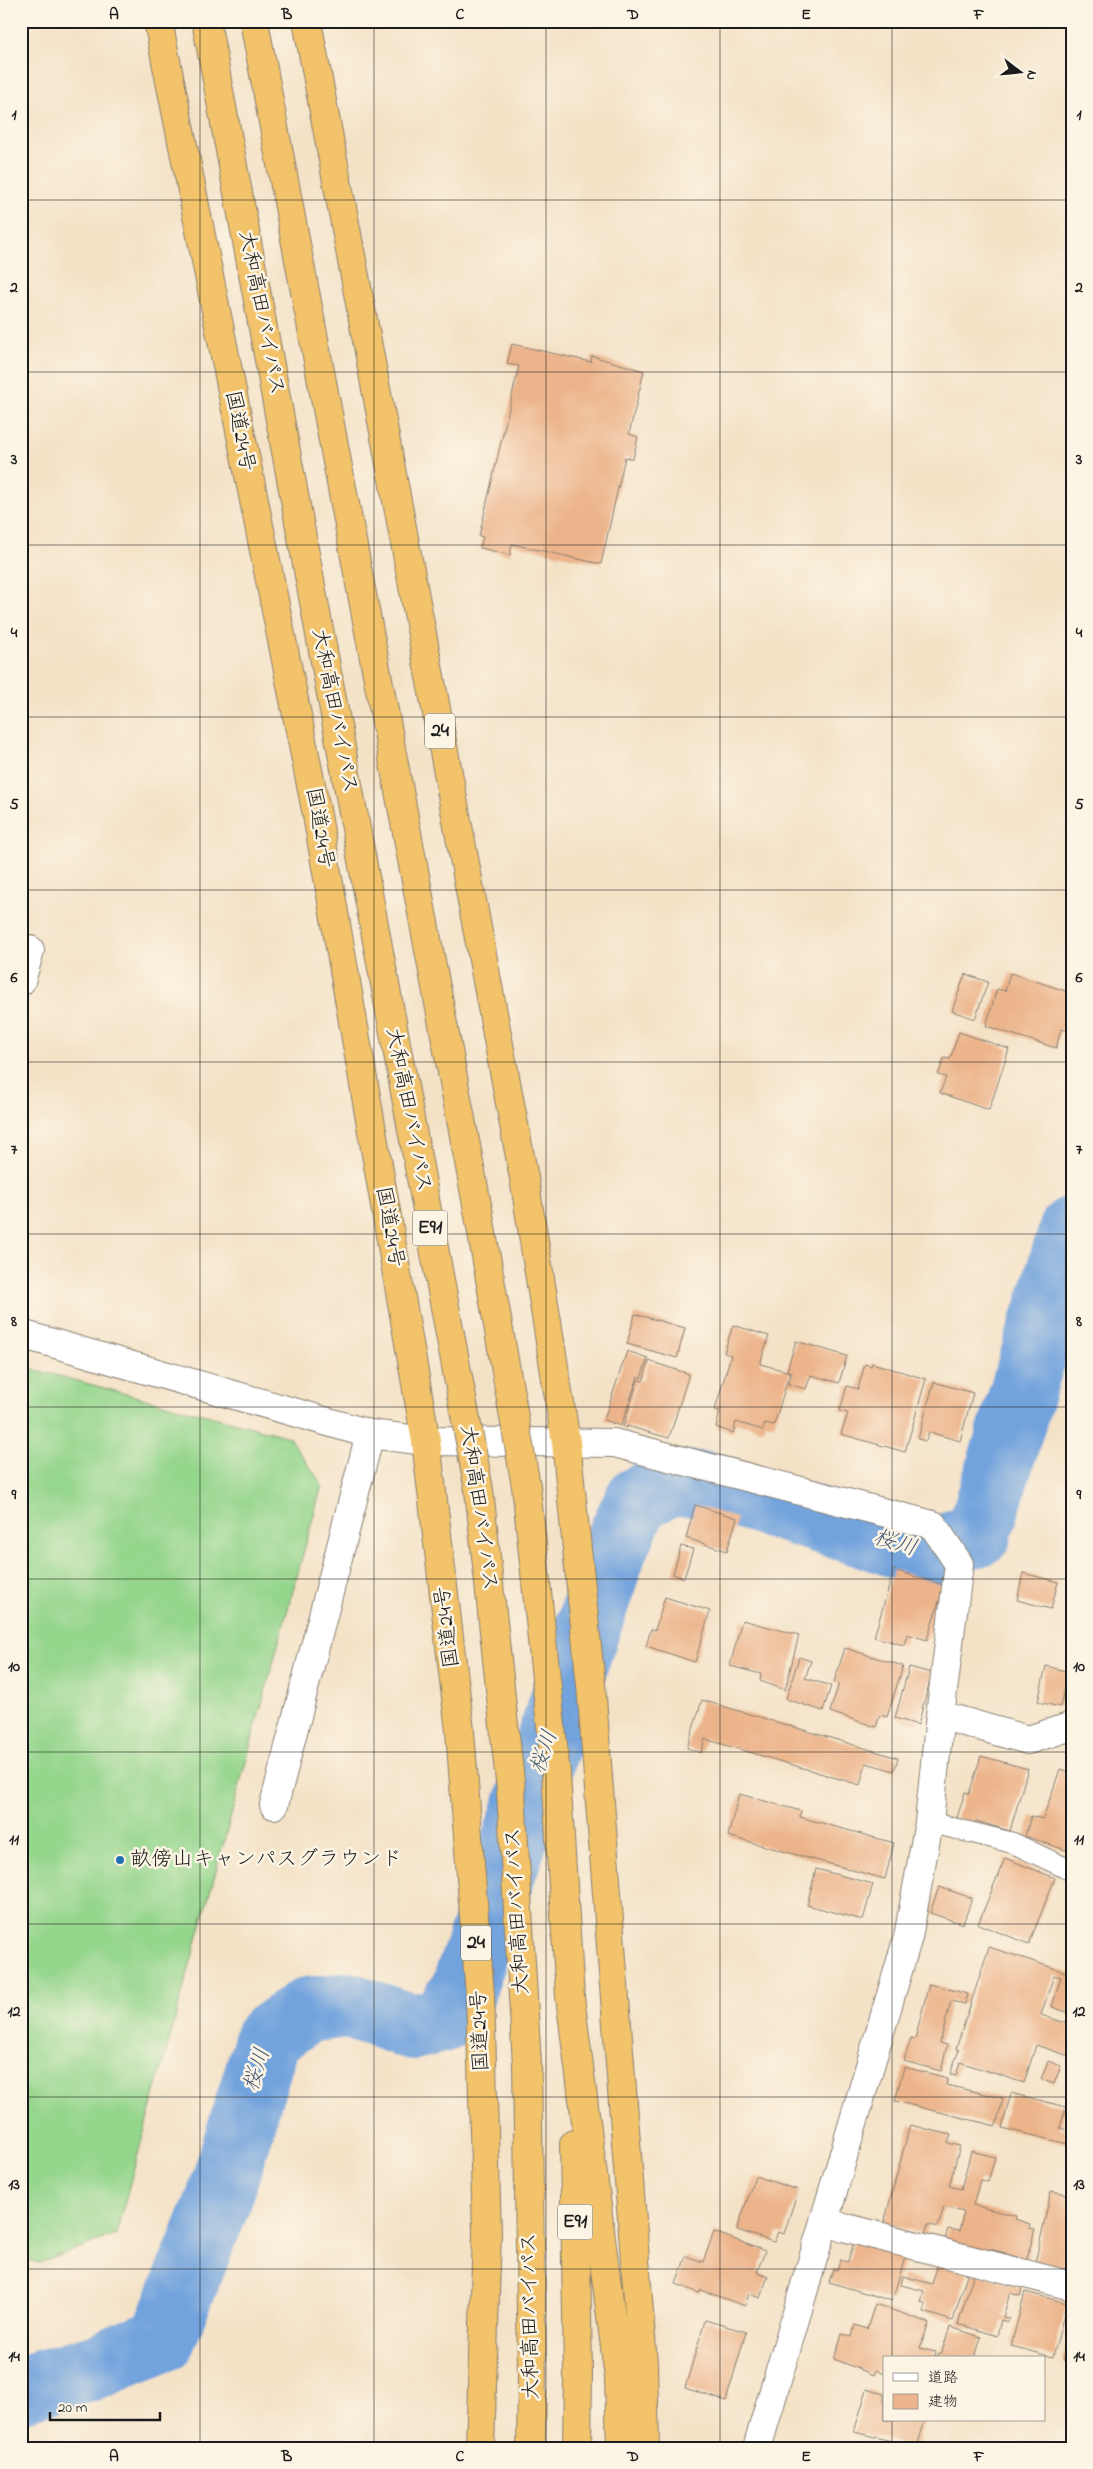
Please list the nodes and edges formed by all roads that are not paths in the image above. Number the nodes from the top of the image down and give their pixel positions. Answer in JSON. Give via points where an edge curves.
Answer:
{"nodes":[{"id":1,"x":158,"y":21,"type":"edge"},
{"id":2,"x":206,"y":21,"type":"edge"},
{"id":3,"x":254,"y":21,"type":"edge"},
{"id":4,"x":307,"y":21,"type":"edge"},
{"id":5,"x":21,"y":947,"type":"edge"},
{"id":6,"x":21,"y":980,"type":"edge"},
{"id":7,"x":21,"y":1334,"type":"edge"},
{"id":8,"x":370,"y":1434,"type":"junction"},
{"id":9,"x":426,"y":1441,"type":"junction"},
{"id":10,"x":566,"y":1442,"type":"junction"},
{"id":11,"x":940,"y":1714,"type":"junction"},
{"id":12,"x":1072,"y":1726,"type":"edge"},
{"id":13,"x":274,"y":1805,"type":"dead end"},
{"id":14,"x":929,"y":1822,"type":"junction"},
{"id":15,"x":1072,"y":1871,"type":"edge"},
{"id":16,"x":570,"y":1997,"type":"junction"},
{"id":17,"x":824,"y":2222,"type":"junction"},
{"id":18,"x":1072,"y":2286,"type":"edge"},
{"id":19,"x":480,"y":2448,"type":"edge"},
{"id":20,"x":531,"y":2448,"type":"edge"},
{"id":21,"x":577,"y":2448,"type":"edge"},
{"id":22,"x":621,"y":2448,"type":"edge"},
{"id":23,"x":645,"y":2448,"type":"edge"},
{"id":24,"x":757,"y":2448,"type":"edge"}],
"edges":[{"from":1,"to":9,"type":"highway","name":"国道24号","number":"24","via":[[317,815]]},
{"from":2,"to":20,"type":"highway","name":"大和高田バイパス","number":"E91","bridge":true,"via":[[479,1490],[511,1790],[527,2056]]},
{"from":3,"to":16,"type":"highway","number":"E91","bridge":true,"via":[[478,1210],[526,1486],[556,1774]]},
{"from":4,"to":10,"type":"highway","number":"24","via":[[524,1178]]},
{"from":5,"to":6,"type":"street","via":[[30,950]]},
{"from":7,"to":8,"type":"street"},
{"from":8,"to":9,"type":"street"},
{"from":8,"to":13,"type":"street"},
{"from":9,"to":10,"type":"street"},
{"from":9,"to":19,"type":"highway","name":"国道24号","number":"24","via":[[460,1731],[480,1994],[487,2233]]},
{"from":10,"to":11,"type":"street","via":[[614,1443],[934,1525],[959,1564]]},
{"from":10,"to":23,"type":"highway","number":"24","via":[[591,1684],[643,2364]]},
{"from":11,"to":12,"type":"street","via":[[1028,1740]]},
{"from":11,"to":14,"type":"street"},
{"from":14,"to":15,"type":"lane","via":[[1013,1843]]},
{"from":14,"to":17,"type":"street","via":[[908,1937]]},
{"from":16,"to":21,"type":"highway","number":"E91"},
{"from":16,"to":22,"type":"highway","via":[[619,2378]]},
{"from":17,"to":18,"type":"street"},
{"from":17,"to":24,"type":"street"}]}
